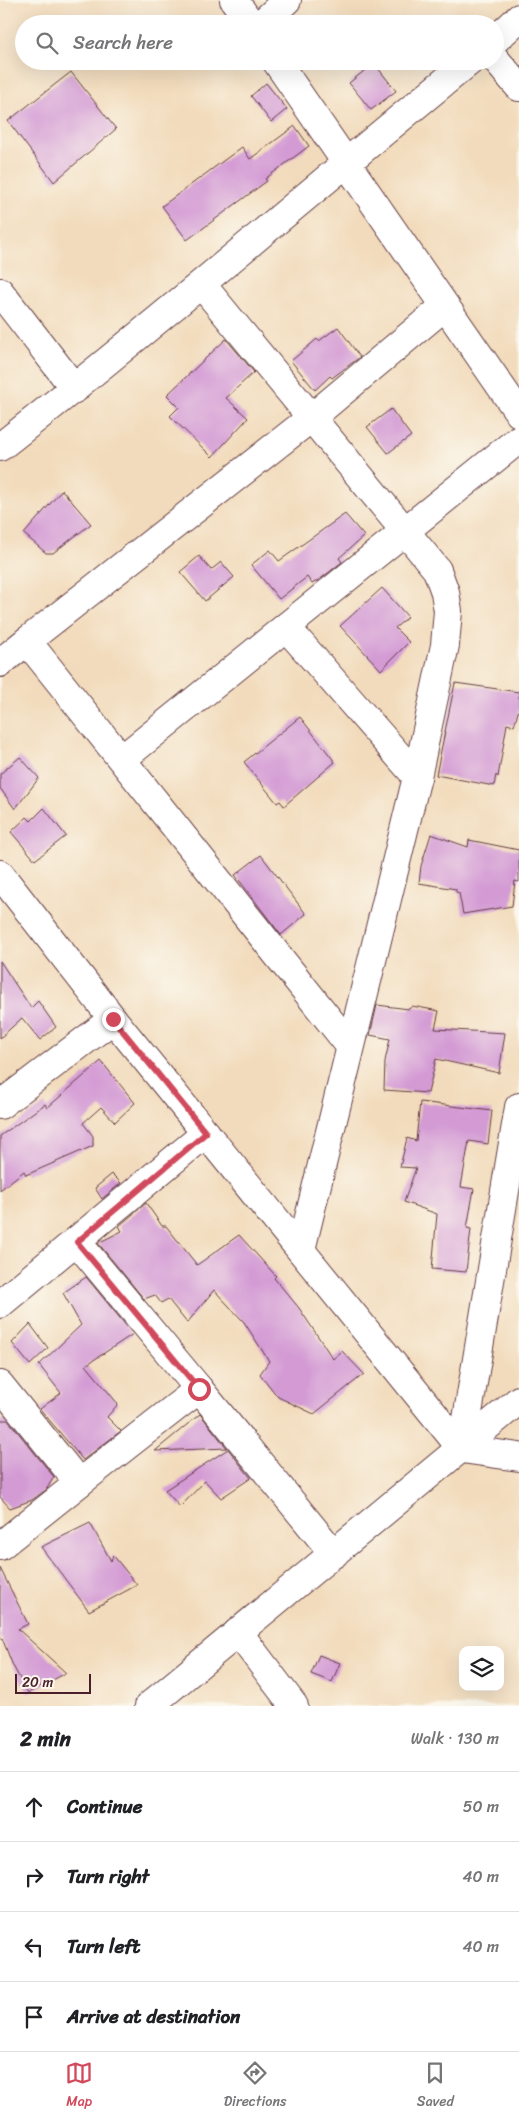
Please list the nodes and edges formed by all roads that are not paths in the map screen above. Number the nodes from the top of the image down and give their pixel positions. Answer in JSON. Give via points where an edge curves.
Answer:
{"nodes":[{"id":1,"x":234,"y":0,"type":"edge"},
{"id":2,"x":287,"y":0,"type":"edge"},
{"id":3,"x":244,"y":15,"type":"edge"},
{"id":4,"x":270,"y":15,"type":"edge"},
{"id":5,"x":519,"y":18,"type":"edge"},
{"id":6,"x":504,"y":32,"type":"edge"},
{"id":7,"x":282,"y":70,"type":"edge"},
{"id":8,"x":459,"y":70,"type":"edge"},
{"id":9,"x":504,"y":70,"type":"edge"},
{"id":10,"x":519,"y":87,"type":"edge"},
{"id":11,"x":345,"y":162,"type":"junction"},
{"id":12,"x":202,"y":284,"type":"junction"},
{"id":13,"x":0,"y":292,"type":"edge"},
{"id":14,"x":445,"y":306,"type":"junction"},
{"id":15,"x":75,"y":389,"type":"junction"},
{"id":16,"x":519,"y":412,"type":"edge"},
{"id":17,"x":311,"y":418,"type":"junction"},
{"id":18,"x":519,"y":439,"type":"edge"},
{"id":19,"x":0,"y":448,"type":"edge"},
{"id":20,"x":405,"y":532,"type":"junction"},
{"id":21,"x":286,"y":627,"type":"junction"},
{"id":22,"x":27,"y":641,"type":"junction"},
{"id":23,"x":0,"y":663,"type":"edge"},
{"id":24,"x":122,"y":759,"type":"junction"},
{"id":25,"x":417,"y":777,"type":"junction"},
{"id":26,"x":0,"y":874,"type":"edge"},
{"id":27,"x":113,"y":1019,"type":"junction"},
{"id":28,"x":350,"y":1046,"type":"junction"},
{"id":29,"x":0,"y":1104,"type":"edge"},
{"id":30,"x":519,"y":1107,"type":"edge"},
{"id":31,"x":206,"y":1133,"type":"junction"},
{"id":32,"x":77,"y":1242,"type":"junction"},
{"id":33,"x":301,"y":1250,"type":"junction"},
{"id":34,"x":0,"y":1304,"type":"edge"},
{"id":35,"x":0,"y":1385,"type":"edge"},
{"id":36,"x":199,"y":1389,"type":"junction"},
{"id":37,"x":519,"y":1400,"type":"edge"},
{"id":38,"x":462,"y":1449,"type":"junction"},
{"id":39,"x":519,"y":1457,"type":"edge"},
{"id":40,"x":79,"y":1483,"type":"junction"},
{"id":41,"x":0,"y":1546,"type":"edge"},
{"id":42,"x":334,"y":1554,"type":"junction"},
{"id":43,"x":238,"y":1632,"type":"junction"},
{"id":44,"x":149,"y":1706,"type":"edge"},
{"id":45,"x":294,"y":1706,"type":"edge"}],
"edges":[{"from":1,"to":3,"type":"street"},
{"from":2,"to":4,"type":"street"},
{"from":5,"to":6,"type":"street"},
{"from":7,"to":11,"type":"street"},
{"from":8,"to":11,"type":"street"},
{"from":9,"to":10,"type":"street"},
{"from":11,"to":12,"type":"street"},
{"from":11,"to":14,"type":"street"},
{"from":12,"to":15,"type":"street"},
{"from":12,"to":17,"type":"street"},
{"from":13,"to":15,"type":"street"},
{"from":14,"to":16,"type":"street"},
{"from":14,"to":17,"type":"street"},
{"from":15,"to":19,"type":"street"},
{"from":17,"to":20,"type":"street"},
{"from":17,"to":22,"type":"street"},
{"from":18,"to":20,"type":"street"},
{"from":20,"to":21,"type":"street"},
{"from":20,"to":25,"type":"street","via":[[436,570],[448,611],[445,645]]},
{"from":21,"to":24,"type":"street"},
{"from":21,"to":25,"type":"street"},
{"from":22,"to":23,"type":"street"},
{"from":22,"to":24,"type":"street"},
{"from":24,"to":28,"type":"street"},
{"from":25,"to":28,"type":"street"},
{"from":26,"to":27,"type":"street"},
{"from":27,"to":29,"type":"street"},
{"from":27,"to":31,"type":"street"},
{"from":28,"to":33,"type":"street"},
{"from":30,"to":38,"type":"street"},
{"from":31,"to":32,"type":"street"},
{"from":31,"to":33,"type":"street"},
{"from":32,"to":34,"type":"street"},
{"from":32,"to":36,"type":"street"},
{"from":33,"to":38,"type":"street"},
{"from":35,"to":40,"type":"street"},
{"from":36,"to":40,"type":"street"},
{"from":36,"to":42,"type":"street"},
{"from":37,"to":38,"type":"street"},
{"from":38,"to":39,"type":"street"},
{"from":38,"to":42,"type":"street"},
{"from":40,"to":41,"type":"street"},
{"from":42,"to":43,"type":"street"},
{"from":43,"to":44,"type":"street"},
{"from":43,"to":45,"type":"street"}]}
